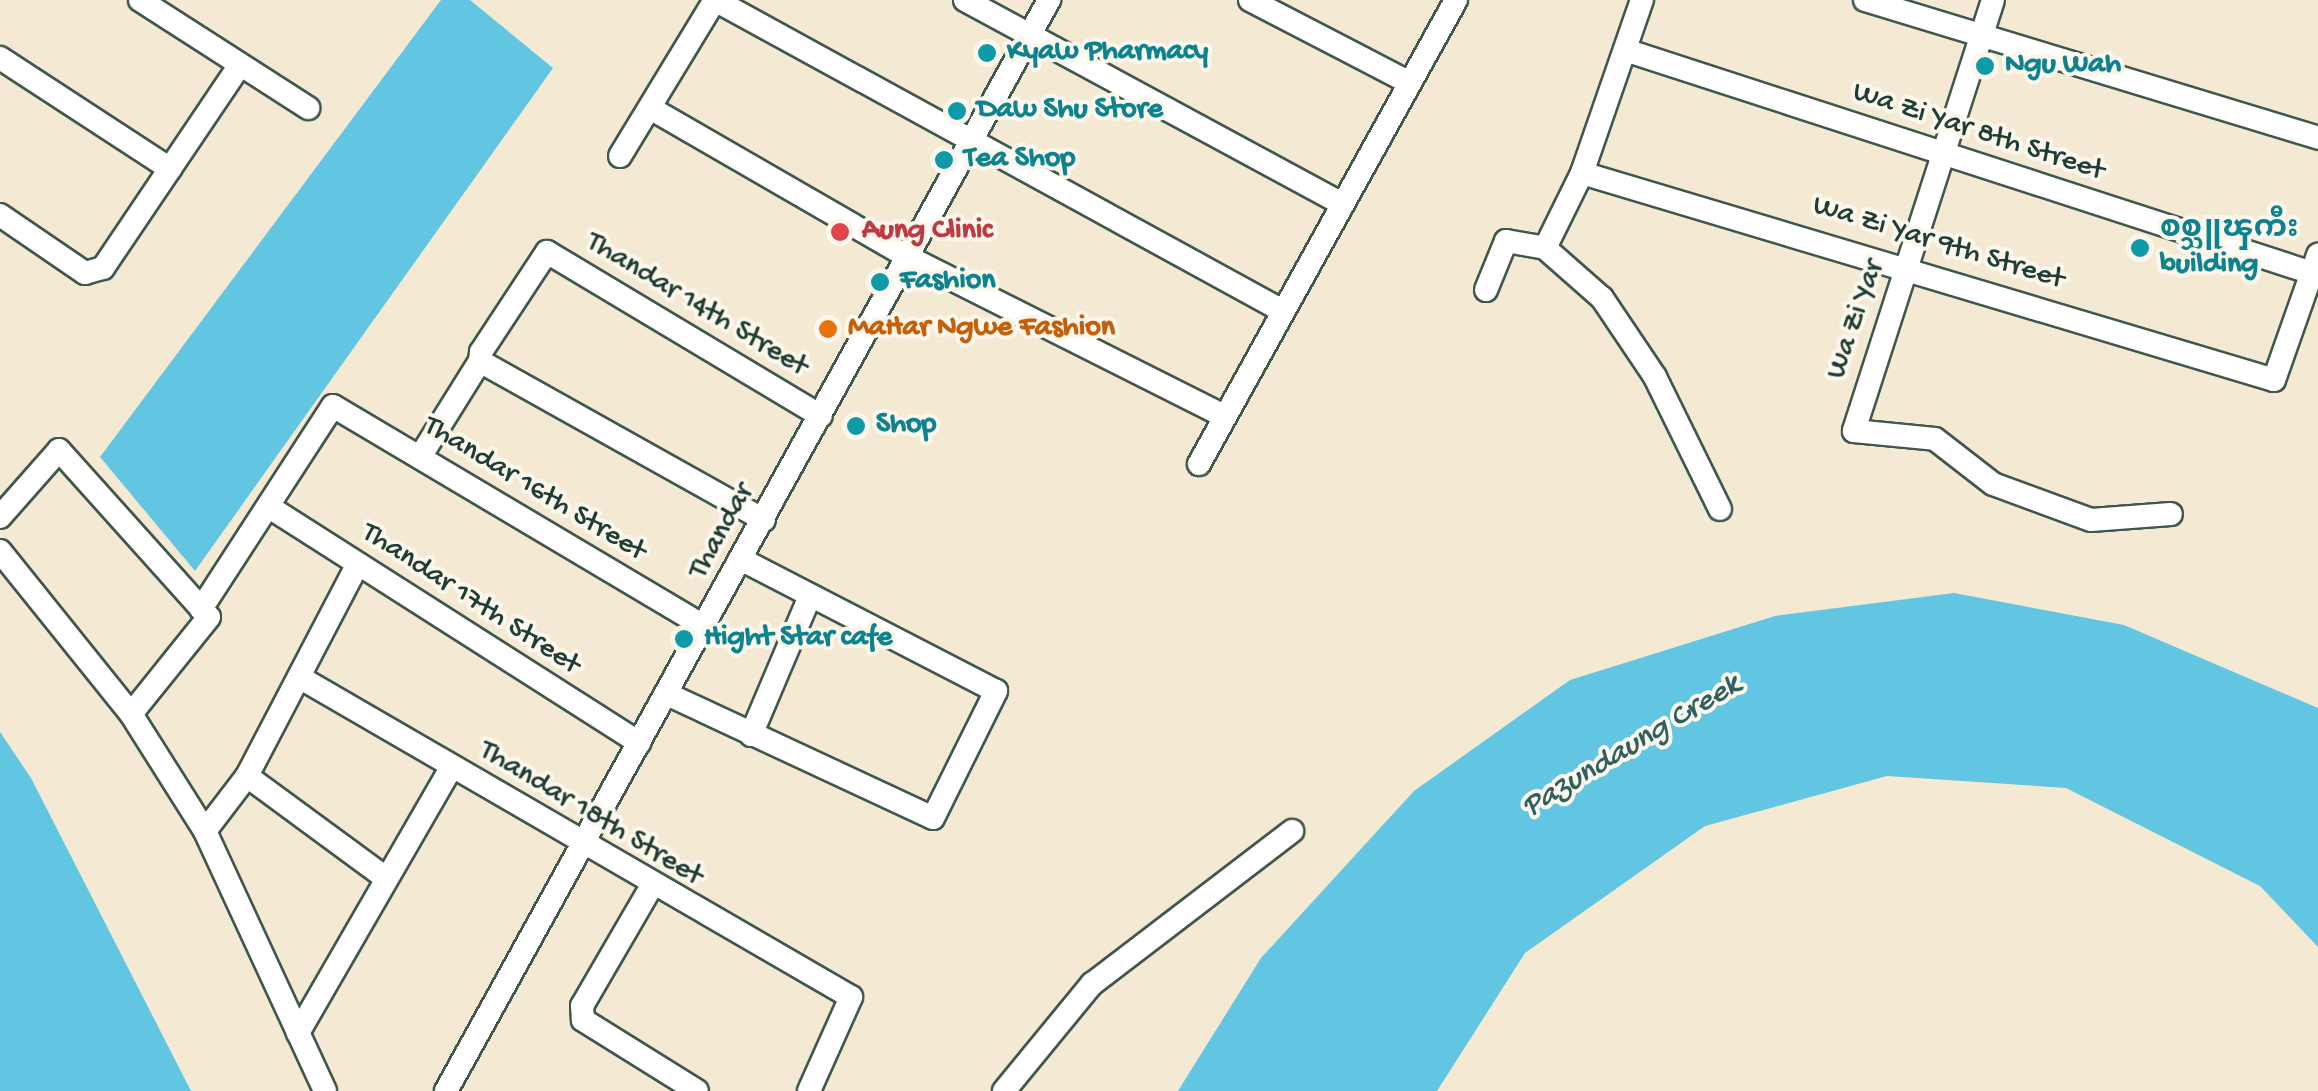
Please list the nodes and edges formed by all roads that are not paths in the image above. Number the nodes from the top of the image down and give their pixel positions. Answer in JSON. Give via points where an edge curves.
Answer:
{"nodes":[{"id":1,"x":140,"y":0,"type":"edge"},
{"id":2,"x":715,"y":0,"type":"edge"},
{"id":3,"x":966,"y":0,"type":"edge"},
{"id":4,"x":1049,"y":0,"type":"edge"},
{"id":5,"x":1250,"y":0,"type":"edge"},
{"id":6,"x":1456,"y":0,"type":"edge"},
{"id":7,"x":1642,"y":0,"type":"edge"},
{"id":8,"x":1864,"y":0,"type":"edge"},
{"id":9,"x":1993,"y":0,"type":"edge"},
{"id":10,"x":1028,"y":36,"type":"junction"},
{"id":11,"x":1981,"y":39,"type":"junction"},
{"id":12,"x":1625,"y":50,"type":"junction"},
{"id":13,"x":0,"y":58,"type":"edge"},
{"id":14,"x":240,"y":65,"type":"junction"},
{"id":15,"x":1408,"y":82,"type":"junction"},
{"id":16,"x":308,"y":108,"type":"dead end"},
{"id":17,"x":650,"y":108,"type":"junction"},
{"id":18,"x":2318,"y":138,"type":"edge"},
{"id":19,"x":968,"y":146,"type":"junction"},
{"id":20,"x":1944,"y":154,"type":"junction"},
{"id":21,"x":620,"y":156,"type":"dead end"},
{"id":22,"x":170,"y":168,"type":"junction"},
{"id":23,"x":1582,"y":173,"type":"junction"},
{"id":24,"x":1339,"y":202,"type":"junction"},
{"id":25,"x":0,"y":214,"type":"edge"},
{"id":26,"x":1545,"y":248,"type":"junction"},
{"id":27,"x":908,"y":258,"type":"junction"},
{"id":28,"x":1908,"y":264,"type":"junction"},
{"id":29,"x":2315,"y":264,"type":"edge"},
{"id":30,"x":1486,"y":290,"type":"dead end"},
{"id":31,"x":1281,"y":310,"type":"junction"},
{"id":32,"x":480,"y":360,"type":"junction"},
{"id":33,"x":1222,"y":415,"type":"junction"},
{"id":34,"x":821,"y":416,"type":"junction"},
{"id":35,"x":420,"y":458,"type":"junction"},
{"id":36,"x":1199,"y":464,"type":"dead end"},
{"id":37,"x":268,"y":507,"type":"junction"},
{"id":38,"x":1720,"y":510,"type":"dead end"},
{"id":39,"x":2171,"y":514,"type":"dead end"},
{"id":40,"x":0,"y":517,"type":"edge"},
{"id":41,"x":764,"y":520,"type":"junction"},
{"id":42,"x":0,"y":551,"type":"edge"},
{"id":43,"x":742,"y":560,"type":"junction"},
{"id":44,"x":358,"y":564,"type":"junction"},
{"id":45,"x":810,"y":596,"type":"junction"},
{"id":46,"x":202,"y":609,"type":"junction"},
{"id":47,"x":704,"y":626,"type":"junction"},
{"id":48,"x":299,"y":677,"type":"junction"},
{"id":49,"x":667,"y":694,"type":"junction"},
{"id":50,"x":131,"y":714,"type":"junction"},
{"id":51,"x":751,"y":735,"type":"junction"},
{"id":52,"x":639,"y":743,"type":"junction"},
{"id":53,"x":451,"y":768,"type":"junction"},
{"id":54,"x":247,"y":776,"type":"junction"},
{"id":55,"x":204,"y":831,"type":"junction"},
{"id":56,"x":1292,"y":831,"type":"dead end"},
{"id":57,"x":582,"y":846,"type":"junction"},
{"id":58,"x":386,"y":878,"type":"junction"},
{"id":59,"x":650,"y":888,"type":"junction"},
{"id":60,"x":298,"y":1033,"type":"junction"},
{"id":61,"x":325,"y":1091,"type":"edge"},
{"id":62,"x":446,"y":1091,"type":"edge"},
{"id":63,"x":697,"y":1091,"type":"edge"},
{"id":64,"x":809,"y":1091,"type":"edge"},
{"id":65,"x":1004,"y":1091,"type":"edge"}],
"edges":[{"from":1,"to":14,"type":"street"},
{"from":2,"to":17,"type":"street"},
{"from":2,"to":19,"type":"street"},
{"from":3,"to":10,"type":"street"},
{"from":4,"to":10,"type":"street","name":"Thandar"},
{"from":5,"to":15,"type":"street"},
{"from":6,"to":15,"type":"street"},
{"from":7,"to":12,"type":"street"},
{"from":8,"to":11,"type":"street"},
{"from":9,"to":11,"type":"street","name":"Wa Zi Yar"},
{"from":10,"to":19,"type":"street","name":"Thandar"},
{"from":10,"to":24,"type":"street"},
{"from":11,"to":18,"type":"street"},
{"from":11,"to":20,"type":"street","name":"Wa Zi Yar"},
{"from":12,"to":20,"type":"street","name":"Wa Zi Yar 8th Street"},
{"from":12,"to":23,"type":"street"},
{"from":13,"to":22,"type":"street"},
{"from":14,"to":16,"type":"street"},
{"from":14,"to":22,"type":"street"},
{"from":15,"to":24,"type":"street"},
{"from":17,"to":21,"type":"street"},
{"from":17,"to":27,"type":"street"},
{"from":19,"to":27,"type":"street","name":"Thandar"},
{"from":19,"to":31,"type":"street"},
{"from":20,"to":28,"type":"street","name":"Wa Zi Yar"},
{"from":20,"to":29,"type":"street","name":"Wa Zi Yar 8th Street"},
{"from":22,"to":25,"type":"street","via":[[103,268],[85,272]]},
{"from":23,"to":26,"type":"street"},
{"from":23,"to":28,"type":"street","name":"Wa Zi Yar 9th Street"},
{"from":24,"to":31,"type":"street"},
{"from":26,"to":30,"type":"street","via":[[1506,241]]},
{"from":26,"to":38,"type":"street","via":[[1602,298],[1655,376]]},
{"from":27,"to":33,"type":"street"},
{"from":27,"to":34,"type":"street","name":"Thandar"},
{"from":28,"to":29,"type":"street","name":"Wa Zi Yar 9th Street","via":[[2274,380]]},
{"from":28,"to":39,"type":"street","name":"Wa Zi Yar","via":[[1854,431],[1935,440],[1993,484],[2090,520]]},
{"from":31,"to":33,"type":"street"},
{"from":32,"to":34,"type":"street","name":"Thandar 14th Street","via":[[540,254]]},
{"from":32,"to":35,"type":"street"},
{"from":32,"to":41,"type":"street"},
{"from":33,"to":36,"type":"street"},
{"from":34,"to":41,"type":"street","name":"Thandar"},
{"from":35,"to":37,"type":"street","name":"Thandar 16th Street","via":[[333,406]]},
{"from":35,"to":47,"type":"street","name":"Thandar 16th Street"},
{"from":37,"to":44,"type":"street","name":"Thandar 17th Street"},
{"from":37,"to":46,"type":"street"},
{"from":40,"to":46,"type":"street","via":[[60,450]]},
{"from":41,"to":43,"type":"street","name":"Thandar"},
{"from":42,"to":50,"type":"street"},
{"from":43,"to":45,"type":"street"},
{"from":43,"to":47,"type":"street","name":"Thandar"},
{"from":44,"to":48,"type":"street"},
{"from":44,"to":52,"type":"street","name":"Thandar 17th Street"},
{"from":45,"to":51,"type":"street"},
{"from":45,"to":51,"type":"street","via":[[997,697],[930,820]]},
{"from":46,"to":50,"type":"street","via":[[208,622]]},
{"from":47,"to":49,"type":"street","name":"Thandar"},
{"from":48,"to":53,"type":"street","name":"Thandar 18th Street"},
{"from":48,"to":54,"type":"street"},
{"from":49,"to":51,"type":"street"},
{"from":49,"to":52,"type":"street","name":"Thandar"},
{"from":50,"to":55,"type":"street"},
{"from":52,"to":57,"type":"street","name":"Thandar"},
{"from":53,"to":57,"type":"street","name":"Thandar 18th Street"},
{"from":53,"to":58,"type":"street"},
{"from":54,"to":55,"type":"street"},
{"from":54,"to":58,"type":"street"},
{"from":55,"to":60,"type":"street"},
{"from":56,"to":65,"type":"street","via":[[1092,984]]},
{"from":57,"to":59,"type":"street","name":"Thandar 18th Street"},
{"from":57,"to":62,"type":"street","name":"Thandar"},
{"from":58,"to":60,"type":"street"},
{"from":59,"to":63,"type":"street","via":[[582,1006],[583,1020]]},
{"from":59,"to":64,"type":"street","name":"Thandar 18th Street","via":[[853,1000]]},
{"from":60,"to":61,"type":"street"}]}
